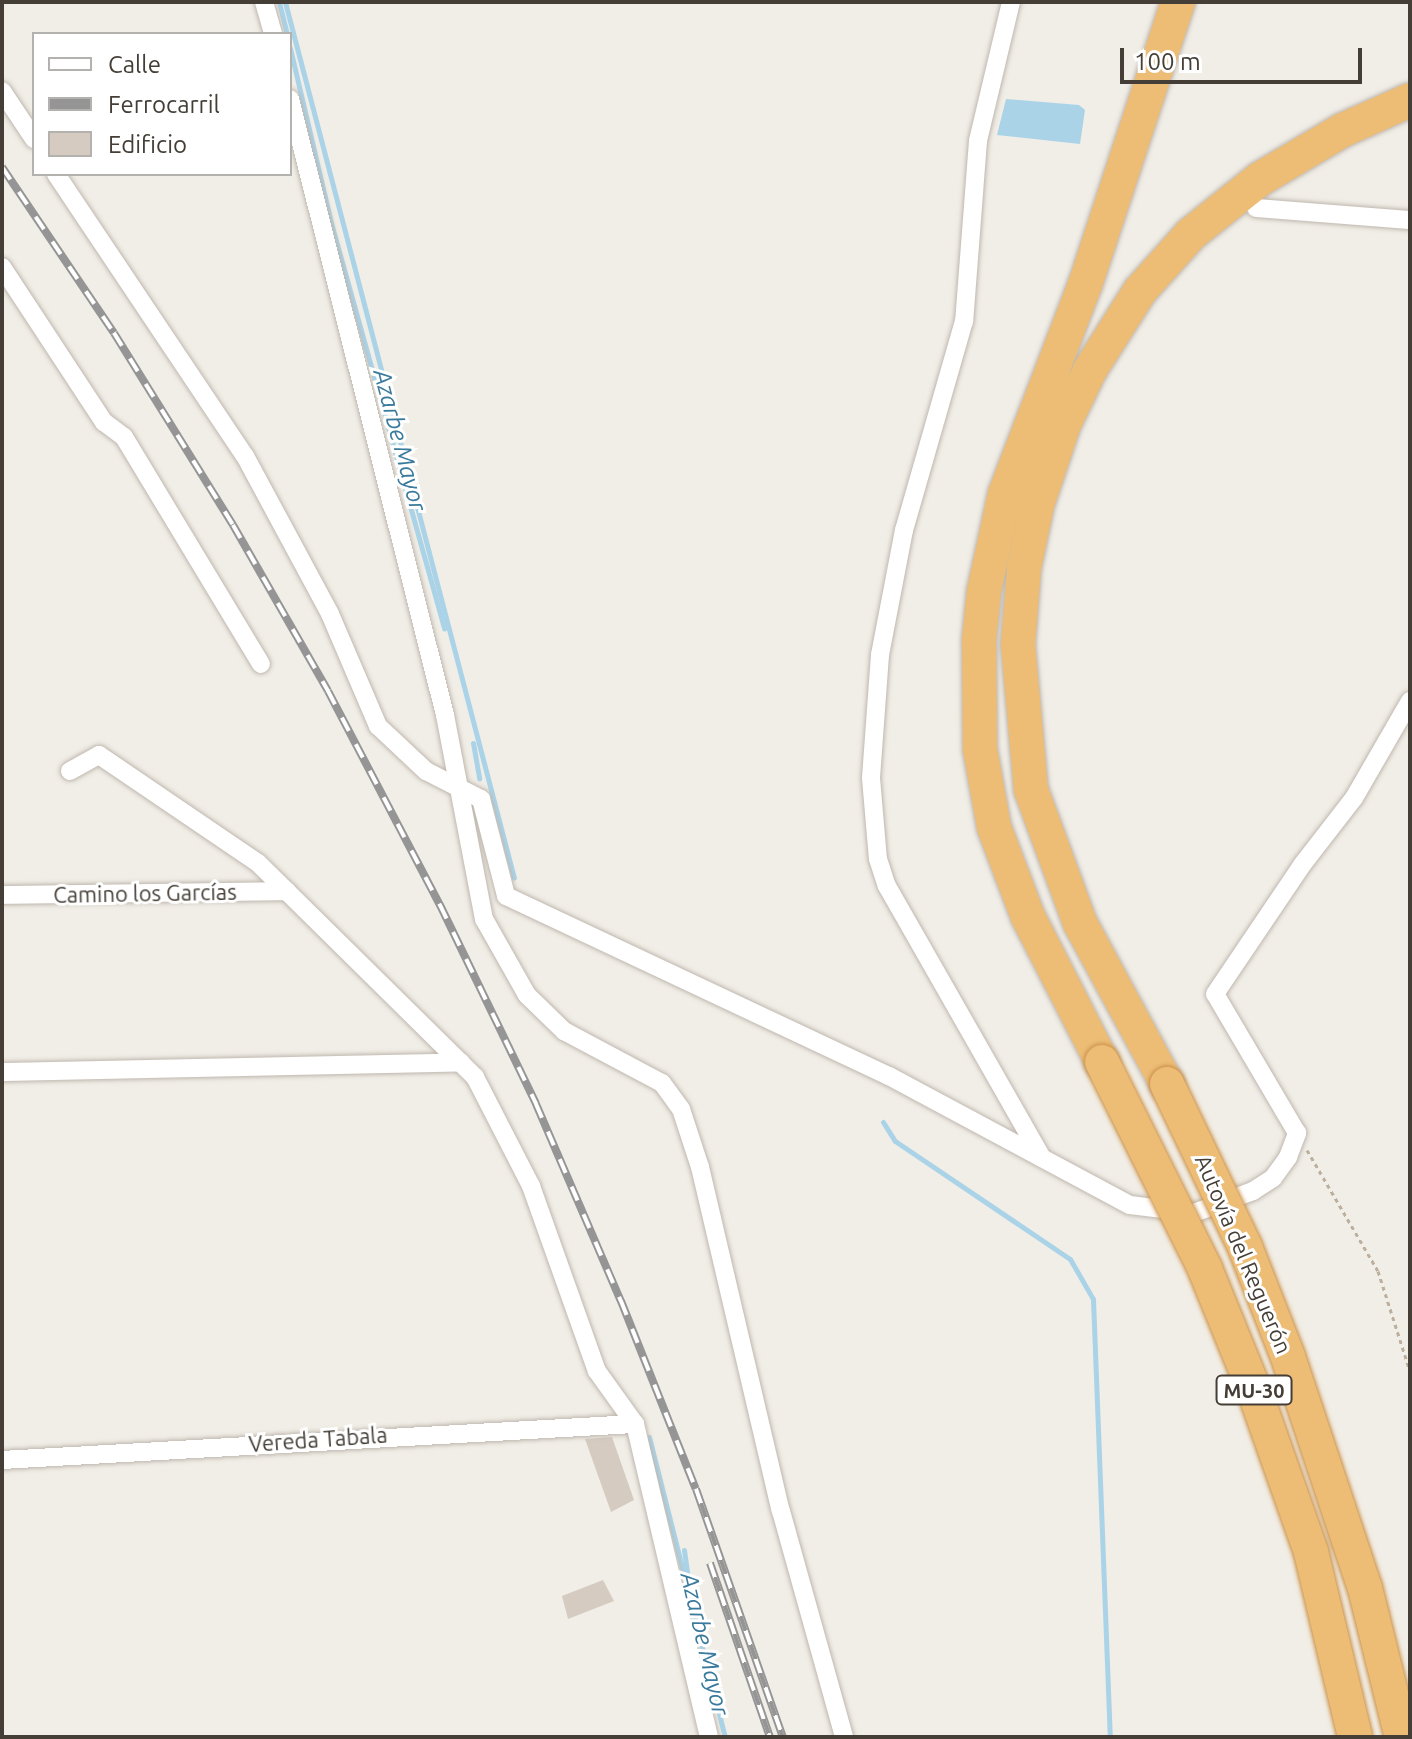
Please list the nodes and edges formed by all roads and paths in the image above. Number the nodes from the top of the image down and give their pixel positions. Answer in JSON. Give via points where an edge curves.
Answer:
{"nodes":[{"id":1,"x":264,"y":2,"type":"edge"},
{"id":2,"x":1011,"y":2,"type":"edge"},
{"id":3,"x":1178,"y":2,"type":"edge"},
{"id":4,"x":272,"y":32,"type":"edge"},
{"id":5,"x":2,"y":91,"type":"edge"},
{"id":6,"x":1410,"y":100,"type":"edge"},
{"id":7,"x":292,"y":115,"type":"edge"},
{"id":8,"x":32,"y":136,"type":"edge"},
{"id":9,"x":297,"y":154,"type":"edge"},
{"id":10,"x":57,"y":176,"type":"edge"},
{"id":11,"x":1256,"y":208,"type":"dead end"},
{"id":12,"x":1410,"y":220,"type":"edge"},
{"id":13,"x":2,"y":267,"type":"edge"},
{"id":14,"x":261,"y":664,"type":"dead end"},
{"id":15,"x":1410,"y":701,"type":"edge"},
{"id":16,"x":70,"y":771,"type":"dead end"},
{"id":17,"x":461,"y":793,"type":"junction"},
{"id":18,"x":287,"y":891,"type":"junction"},
{"id":19,"x":2,"y":895,"type":"edge"},
{"id":20,"x":461,"y":1062,"type":"junction"},
{"id":21,"x":2,"y":1072,"type":"edge"},
{"id":22,"x":1297,"y":1133,"type":"junction"},
{"id":23,"x":1044,"y":1160,"type":"junction"},
{"id":24,"x":1410,"y":1371,"type":"edge"},
{"id":25,"x":635,"y":1424,"type":"junction"},
{"id":26,"x":2,"y":1460,"type":"edge"},
{"id":27,"x":709,"y":1737,"type":"edge"},
{"id":28,"x":844,"y":1737,"type":"edge"},
{"id":29,"x":1355,"y":1737,"type":"edge"},
{"id":30,"x":1402,"y":1737,"type":"edge"}],
"edges":[{"from":1,"to":4,"type":"street"},
{"from":2,"to":23,"type":"street","via":[[978,141],[964,321],[904,530],[883,641],[871,778],[878,859],[887,886]]},
{"from":3,"to":29,"type":"highway","name":"Autovía del Reguerón","number":"MU-30","bridge":true,"via":[[1085,285],[1013,470],[995,532],[981,615],[978,702],[985,793],[1028,917],[1205,1269],[1253,1387],[1311,1552]]},
{"from":5,"to":8,"type":"street"},
{"from":6,"to":30,"type":"highway","name":"Autovía del Reguerón","number":"MU-30","bridge":true,"via":[[1343,130],[1260,179],[1191,234],[1140,291],[1090,370],[1047,469],[1024,568],[1018,672],[1039,821],[1105,969],[1245,1247],[1288,1357],[1365,1588]]},
{"from":7,"to":9,"type":"street"},
{"from":9,"to":17,"type":"street"},
{"from":10,"to":17,"type":"street","via":[[245,456],[330,614],[378,726],[426,771]]},
{"from":11,"to":12,"type":"street"},
{"from":13,"to":14,"type":"street","via":[[104,422],[124,437]]},
{"from":15,"to":22,"type":"street","via":[[1354,798],[1215,994]]},
{"from":16,"to":18,"type":"street","via":[[99,755],[258,863]]},
{"from":17,"to":23,"type":"street","via":[[481,799],[506,896],[889,1076]]},
{"from":17,"to":28,"type":"street","via":[[484,919],[515,979],[564,1031],[662,1083],[681,1109],[700,1167],[781,1511]]},
{"from":18,"to":19,"type":"street","name":"Camino los Garcías"},
{"from":18,"to":20,"type":"street"},
{"from":20,"to":21,"type":"street"},
{"from":20,"to":25,"type":"street","via":[[475,1077],[531,1186],[597,1371]]},
{"from":22,"to":23,"type":"street","via":[[1273,1178],[1194,1213],[1130,1205]]},
{"from":22,"to":24,"type":"path","via":[[1378,1271]]},
{"from":25,"to":26,"type":"street","name":"Vereda Tabala"},
{"from":25,"to":27,"type":"street"}]}
